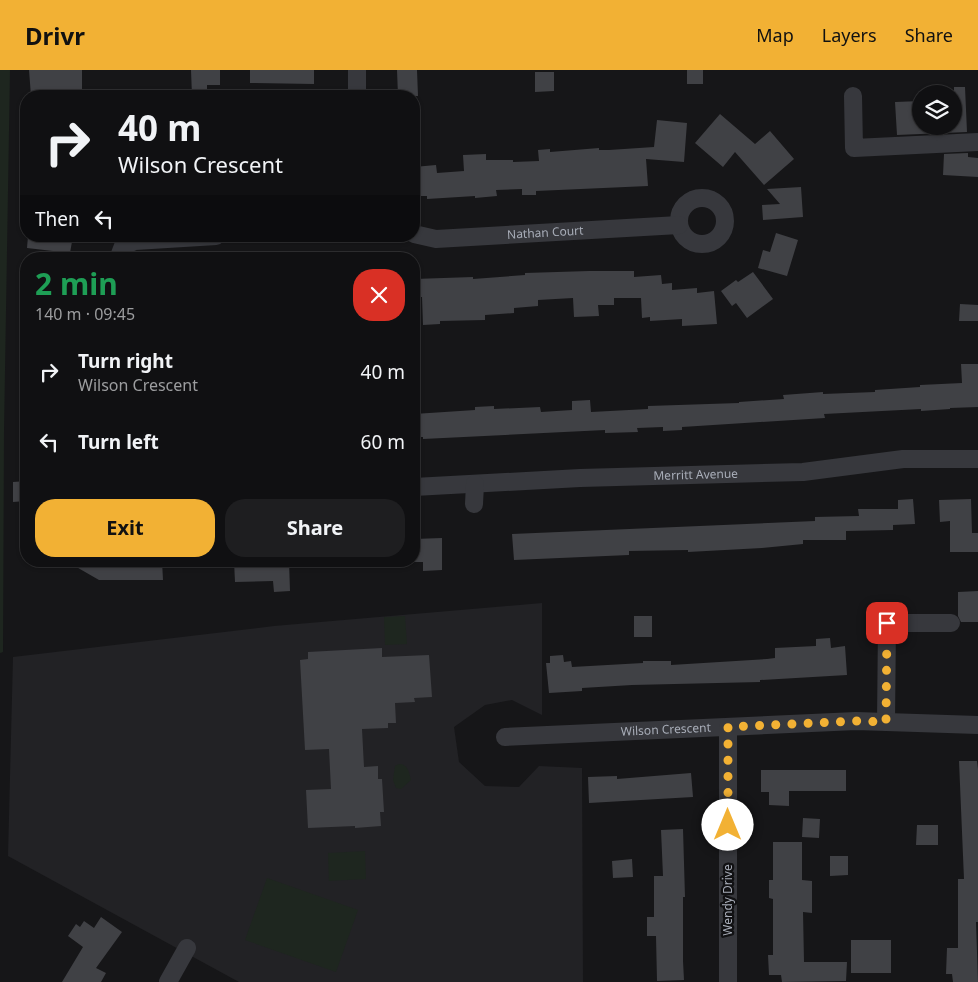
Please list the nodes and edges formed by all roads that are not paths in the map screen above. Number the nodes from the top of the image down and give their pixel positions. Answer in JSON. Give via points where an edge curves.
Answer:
{"nodes":[{"id":1,"x":357,"y":70,"type":"edge"},
{"id":2,"x":356,"y":90,"type":"edge"},
{"id":3,"x":853,"y":96,"type":"dead end"},
{"id":4,"x":978,"y":142,"type":"edge"},
{"id":5,"x":679,"y":225,"type":"dead end"},
{"id":6,"x":420,"y":235,"type":"edge"},
{"id":7,"x":131,"y":242,"type":"edge"},
{"id":8,"x":121,"y":252,"type":"edge"},
{"id":9,"x":978,"y":459,"type":"edge"},
{"id":10,"x":475,"y":484,"type":"junction"},
{"id":11,"x":420,"y":487,"type":"edge"},
{"id":12,"x":474,"y":504,"type":"dead end"},
{"id":13,"x":951,"y":623,"type":"dead end"},
{"id":14,"x":886,"y":722,"type":"junction"},
{"id":15,"x":978,"y":725,"type":"edge"},
{"id":16,"x":728,"y":727,"type":"junction"},
{"id":17,"x":504,"y":737,"type":"dead end"},
{"id":18,"x":187,"y":948,"type":"dead end"},
{"id":19,"x":168,"y":982,"type":"edge"},
{"id":20,"x":728,"y":982,"type":"edge"}],
"edges":[{"from":1,"to":2,"type":"street"},
{"from":3,"to":4,"type":"street","via":[[854,148]]},
{"from":5,"to":6,"type":"street","name":"Nathan Court","via":[[436,239]]},
{"from":7,"to":8,"type":"street","via":[[123,246]]},
{"from":9,"to":10,"type":"street","name":"Merritt Avenue","via":[[902,459],[803,472]]},
{"from":10,"to":11,"type":"street","name":"Merritt Avenue"},
{"from":10,"to":12,"type":"street"},
{"from":13,"to":14,"type":"street","via":[[887,623]]},
{"from":14,"to":15,"type":"street","name":"Wilson Crescent"},
{"from":14,"to":16,"type":"street","name":"Wilson Crescent"},
{"from":16,"to":17,"type":"street","name":"Wilson Crescent"},
{"from":16,"to":20,"type":"street","name":"Wendy Drive"},
{"from":18,"to":19,"type":"street"}]}
